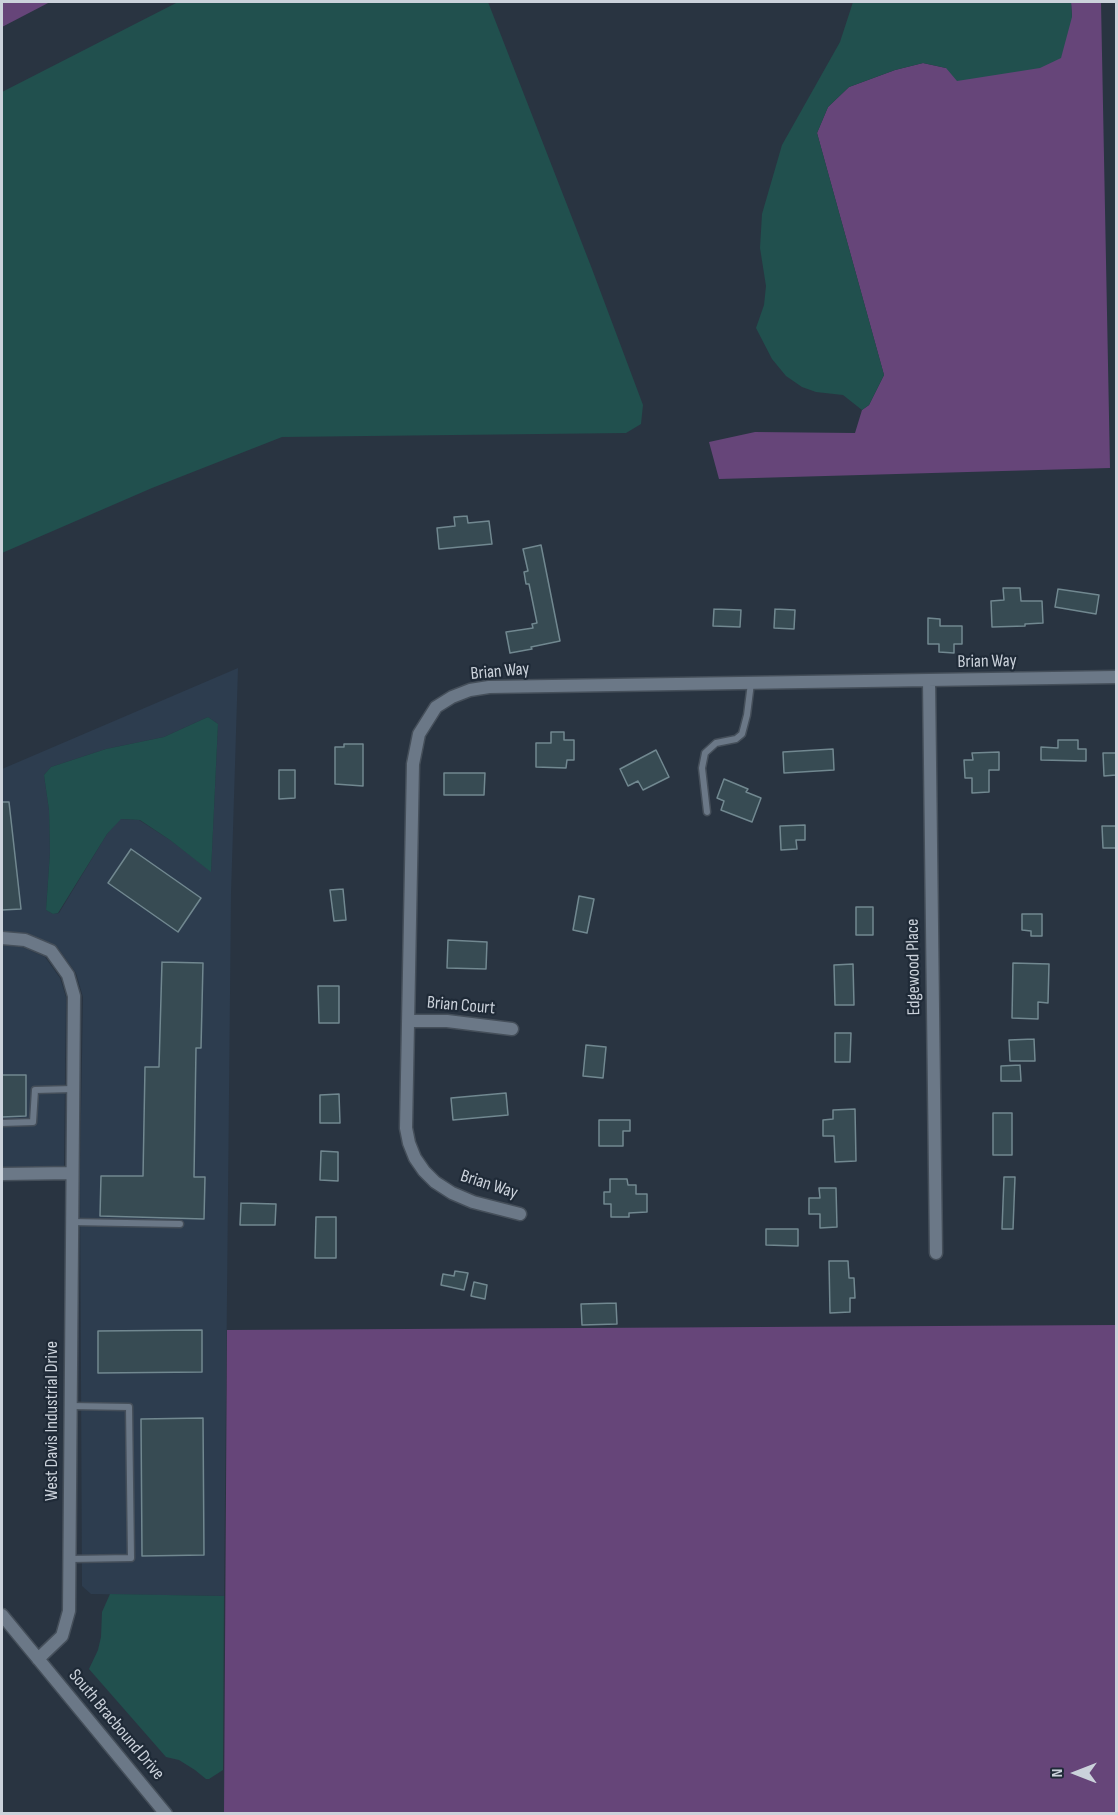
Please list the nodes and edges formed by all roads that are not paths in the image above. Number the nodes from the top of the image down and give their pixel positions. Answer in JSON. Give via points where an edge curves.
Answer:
{"nodes":[{"id":1,"x":1116,"y":677,"type":"edge"},
{"id":2,"x":929,"y":681,"type":"junction"},
{"id":3,"x":751,"y":683,"type":"junction"},
{"id":4,"x":707,"y":812,"type":"dead end"},
{"id":5,"x":2,"y":938,"type":"edge"},
{"id":6,"x":408,"y":1020,"type":"junction"},
{"id":7,"x":512,"y":1029,"type":"dead end"},
{"id":8,"x":73,"y":1089,"type":"junction"},
{"id":9,"x":2,"y":1123,"type":"edge"},
{"id":10,"x":72,"y":1173,"type":"junction"},
{"id":11,"x":2,"y":1174,"type":"edge"},
{"id":12,"x":520,"y":1214,"type":"dead end"},
{"id":13,"x":72,"y":1222,"type":"junction"},
{"id":14,"x":180,"y":1224,"type":"dead end"},
{"id":15,"x":936,"y":1253,"type":"dead end"},
{"id":16,"x":70,"y":1406,"type":"junction"},
{"id":17,"x":70,"y":1559,"type":"junction"},
{"id":18,"x":2,"y":1615,"type":"edge"},
{"id":19,"x":38,"y":1659,"type":"junction"},
{"id":20,"x":166,"y":1814,"type":"edge"}],
"edges":[{"from":1,"to":2,"type":"street","name":"Brian Way"},
{"from":2,"to":3,"type":"street","name":"Brian Way"},
{"from":2,"to":15,"type":"street","name":"Edgewood Place"},
{"from":3,"to":4,"type":"lane","via":[[742,734],[711,746],[705,753],[702,768]]},
{"from":3,"to":6,"type":"street","name":"Brian Way","via":[[489,687],[470,690],[436,707],[419,734],[413,764]]},
{"from":5,"to":8,"type":"street","name":"West Davis Industrial Drive","via":[[25,940],[51,951],[68,975],[74,996]]},
{"from":6,"to":7,"type":"street","name":"Brian Court"},
{"from":6,"to":12,"type":"street","name":"Brian Way","via":[[406,1128],[415,1158],[435,1182],[452,1193]]},
{"from":8,"to":9,"type":"lane","via":[[35,1090],[33,1122]]},
{"from":8,"to":10,"type":"street","name":"West Davis Industrial Drive"},
{"from":10,"to":11,"type":"street"},
{"from":10,"to":13,"type":"street","name":"West Davis Industrial Drive"},
{"from":13,"to":14,"type":"lane"},
{"from":13,"to":16,"type":"street","name":"West Davis Industrial Drive"},
{"from":16,"to":17,"type":"street","name":"West Davis Industrial Drive"},
{"from":16,"to":17,"type":"lane","via":[[129,1407],[131,1558]]},
{"from":17,"to":19,"type":"street","name":"West Davis Industrial Drive","via":[[69,1611],[62,1636]]},
{"from":18,"to":19,"type":"street","name":"South Bracbound Drive"},
{"from":19,"to":20,"type":"street","name":"South Bracbound Drive"}]}
